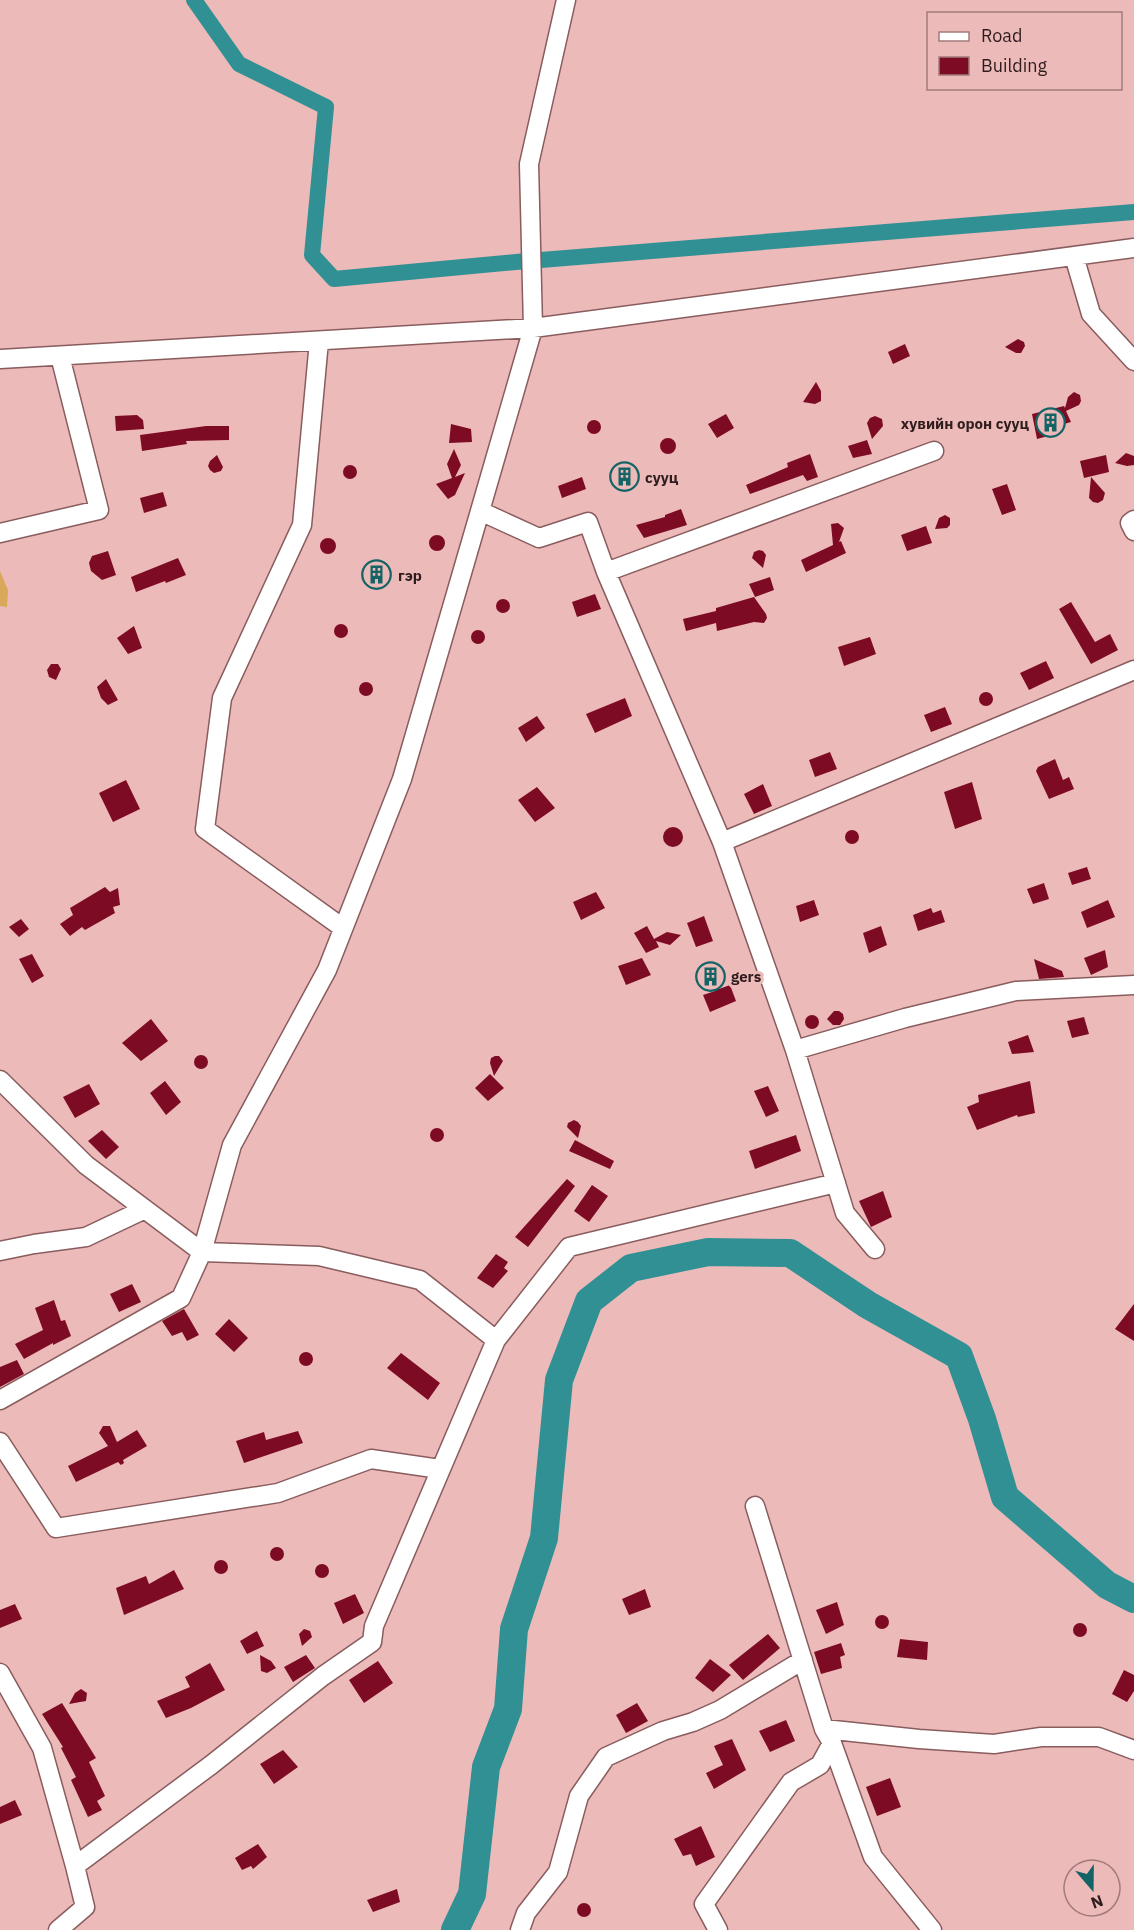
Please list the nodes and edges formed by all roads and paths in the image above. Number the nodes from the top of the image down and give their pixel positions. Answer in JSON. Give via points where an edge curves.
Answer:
{"nodes":[{"id":1,"x":566,"y":0,"type":"edge"},
{"id":2,"x":1134,"y":248,"type":"edge"},
{"id":3,"x":1074,"y":256,"type":"junction"},
{"id":4,"x":533,"y":328,"type":"junction"},
{"id":5,"x":319,"y":341,"type":"junction"},
{"id":6,"x":60,"y":356,"type":"junction"},
{"id":7,"x":0,"y":359,"type":"edge"},
{"id":8,"x":1134,"y":361,"type":"edge"},
{"id":9,"x":933,"y":451,"type":"dead end"},
{"id":10,"x":480,"y":511,"type":"junction"},
{"id":11,"x":1134,"y":520,"type":"edge"},
{"id":12,"x":1134,"y":531,"type":"edge"},
{"id":13,"x":0,"y":533,"type":"edge"},
{"id":14,"x":606,"y":572,"type":"junction"},
{"id":15,"x":1134,"y":670,"type":"edge"},
{"id":16,"x":722,"y":842,"type":"junction"},
{"id":17,"x":343,"y":928,"type":"junction"},
{"id":18,"x":1134,"y":985,"type":"edge"},
{"id":19,"x":795,"y":1050,"type":"junction"},
{"id":20,"x":0,"y":1080,"type":"edge"},
{"id":21,"x":836,"y":1183,"type":"junction"},
{"id":22,"x":145,"y":1209,"type":"junction"},
{"id":23,"x":876,"y":1249,"type":"dead end"},
{"id":24,"x":0,"y":1251,"type":"edge"},
{"id":25,"x":202,"y":1252,"type":"junction"},
{"id":26,"x":496,"y":1340,"type":"junction"},
{"id":27,"x":0,"y":1400,"type":"edge"},
{"id":28,"x":0,"y":1442,"type":"edge"},
{"id":29,"x":6,"y":1461,"type":"edge"},
{"id":30,"x":440,"y":1469,"type":"junction"},
{"id":31,"x":755,"y":1506,"type":"dead end"},
{"id":32,"x":803,"y":1660,"type":"junction"},
{"id":33,"x":0,"y":1673,"type":"edge"},
{"id":34,"x":828,"y":1736,"type":"junction"},
{"id":35,"x":1134,"y":1750,"type":"edge"},
{"id":36,"x":75,"y":1866,"type":"junction"},
{"id":37,"x":58,"y":1930,"type":"edge"},
{"id":38,"x":520,"y":1930,"type":"edge"},
{"id":39,"x":718,"y":1930,"type":"edge"},
{"id":40,"x":932,"y":1930,"type":"edge"}],
"edges":[{"from":1,"to":4,"type":"street","via":[[529,164]]},
{"from":2,"to":3,"type":"street"},
{"from":3,"to":4,"type":"street"},
{"from":3,"to":8,"type":"street","via":[[1091,314]]},
{"from":4,"to":5,"type":"street"},
{"from":4,"to":10,"type":"street"},
{"from":5,"to":6,"type":"street"},
{"from":5,"to":17,"type":"street","via":[[302,525],[222,698],[205,829]]},
{"from":6,"to":7,"type":"street"},
{"from":6,"to":13,"type":"street","via":[[99,510]]},
{"from":9,"to":14,"type":"street"},
{"from":10,"to":14,"type":"street","via":[[539,538],[588,522]]},
{"from":10,"to":17,"type":"street","via":[[402,779]]},
{"from":11,"to":12,"type":"street","via":[[1130,523]]},
{"from":14,"to":16,"type":"street"},
{"from":15,"to":16,"type":"street"},
{"from":16,"to":19,"type":"street"},
{"from":17,"to":25,"type":"street","via":[[327,970],[232,1145]]},
{"from":18,"to":19,"type":"street","via":[[1016,991]]},
{"from":19,"to":21,"type":"street"},
{"from":20,"to":22,"type":"street","via":[[86,1165]]},
{"from":21,"to":23,"type":"street","via":[[845,1213]]},
{"from":21,"to":26,"type":"street","via":[[568,1247]]},
{"from":22,"to":24,"type":"street","via":[[86,1237]]},
{"from":22,"to":25,"type":"street"},
{"from":25,"to":26,"type":"street","via":[[319,1256],[420,1280]]},
{"from":25,"to":27,"type":"street","via":[[181,1298]]},
{"from":26,"to":30,"type":"street"},
{"from":28,"to":29,"type":"street"},
{"from":29,"to":30,"type":"street","via":[[56,1528],[278,1493],[370,1459]]},
{"from":30,"to":36,"type":"street","via":[[374,1626],[372,1642]]},
{"from":31,"to":32,"type":"street"},
{"from":32,"to":34,"type":"street"},
{"from":32,"to":38,"type":"street","via":[[720,1710],[606,1757],[579,1796],[558,1872],[526,1913]]},
{"from":33,"to":36,"type":"street","via":[[42,1748]]},
{"from":34,"to":35,"type":"street","via":[[994,1744],[1041,1737],[1099,1737]]},
{"from":34,"to":39,"type":"street","via":[[820,1765],[791,1782],[704,1904]]},
{"from":34,"to":40,"type":"street","via":[[873,1857]]},
{"from":36,"to":37,"type":"street","via":[[85,1907]]}]}
